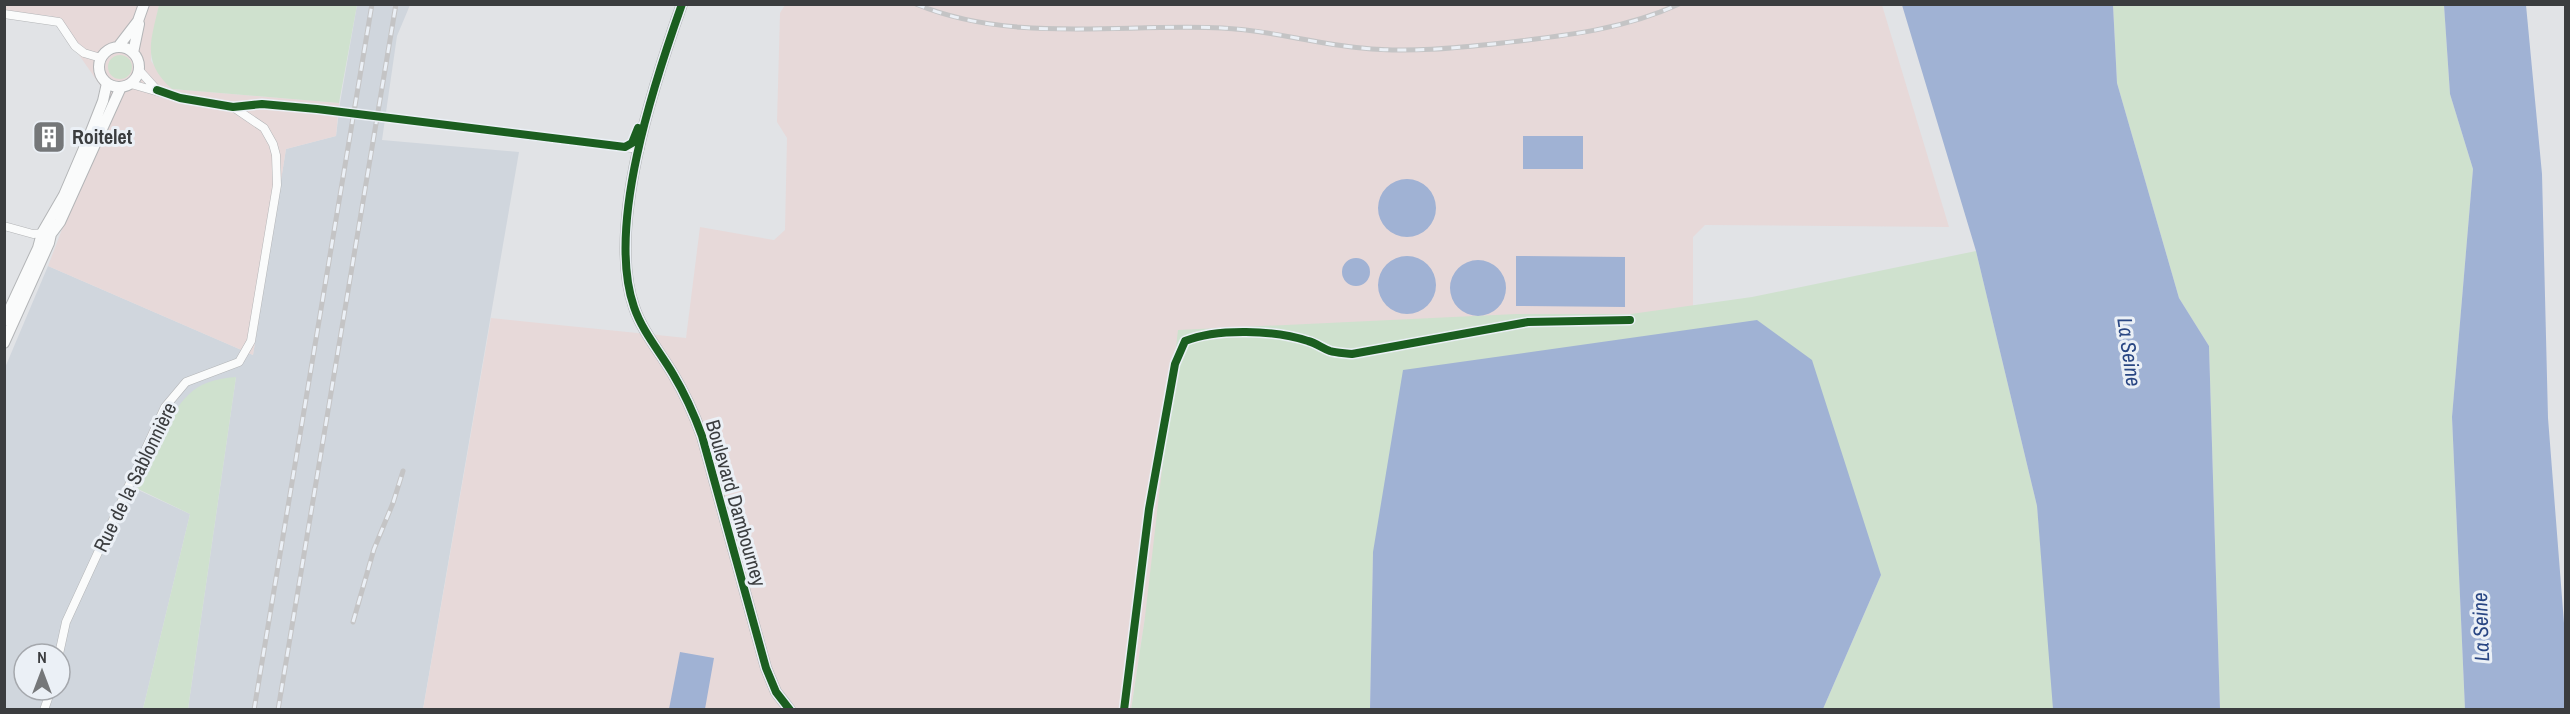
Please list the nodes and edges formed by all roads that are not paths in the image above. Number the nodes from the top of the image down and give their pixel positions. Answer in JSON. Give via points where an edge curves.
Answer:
{"nodes":[{"id":1,"x":144,"y":4,"type":"edge"},
{"id":2,"x":682,"y":4,"type":"edge"},
{"id":3,"x":4,"y":14,"type":"edge"},
{"id":4,"x":138,"y":21,"type":"junction"},
{"id":5,"x":118,"y":48,"type":"junction"},
{"id":6,"x":133,"y":53,"type":"junction"},
{"id":7,"x":101,"y":58,"type":"junction"},
{"id":8,"x":139,"y":70,"type":"junction"},
{"id":9,"x":107,"y":83,"type":"junction"},
{"id":10,"x":126,"y":85,"type":"junction"},
{"id":11,"x":157,"y":90,"type":"junction"},
{"id":12,"x":482,"y":130,"type":"dead end"},
{"id":13,"x":640,"y":149,"type":"junction"},
{"id":14,"x":4,"y":226,"type":"edge"},
{"id":15,"x":46,"y":233,"type":"junction"},
{"id":16,"x":1630,"y":320,"type":"dead end"},
{"id":17,"x":4,"y":321,"type":"edge"},
{"id":18,"x":4,"y":343,"type":"edge"},
{"id":19,"x":62,"y":642,"type":"edge"},
{"id":20,"x":790,"y":710,"type":"edge"},
{"id":21,"x":1124,"y":710,"type":"edge"}],
"edges":[{"from":1,"to":4,"type":"main road"},
{"from":2,"to":13,"type":"main road","name":"Boulevard Dambourney","via":[[661,65]]},
{"from":3,"to":7,"type":"street","via":[[59,22],[75,46]]},
{"from":4,"to":5,"type":"main road"},
{"from":4,"to":6,"type":"main road"},
{"from":5,"to":6,"type":"main road"},
{"from":5,"to":7,"type":"main road"},
{"from":6,"to":8,"type":"main road"},
{"from":7,"to":9,"type":"main road","via":[[100,73]]},
{"from":8,"to":10,"type":"main road"},
{"from":8,"to":11,"type":"street"},
{"from":9,"to":10,"type":"main road"},
{"from":9,"to":15,"type":"main road","via":[[104,101]]},
{"from":10,"to":11,"type":"street"},
{"from":10,"to":15,"type":"main road","via":[[60,222]]},
{"from":11,"to":19,"type":"street","name":"Rue de la Sablonnière","via":[[180,98],[233,106],[264,128],[273,144],[277,185],[251,341],[238,362],[186,382],[165,407],[66,622]]},
{"from":12,"to":13,"type":"street"},
{"from":13,"to":20,"type":"main road","name":"Boulevard Dambourney","via":[[624,240],[628,288],[645,330],[689,402],[702,436],[766,668],[776,692]]},
{"from":14,"to":15,"type":"street","via":[[33,234]]},
{"from":15,"to":17,"type":"main road"},
{"from":15,"to":18,"type":"main road","via":[[49,243]]},
{"from":16,"to":21,"type":"street","via":[[1528,322],[1352,354],[1331,352],[1286,335],[1199,335],[1185,341],[1175,364],[1149,509]]}]}
